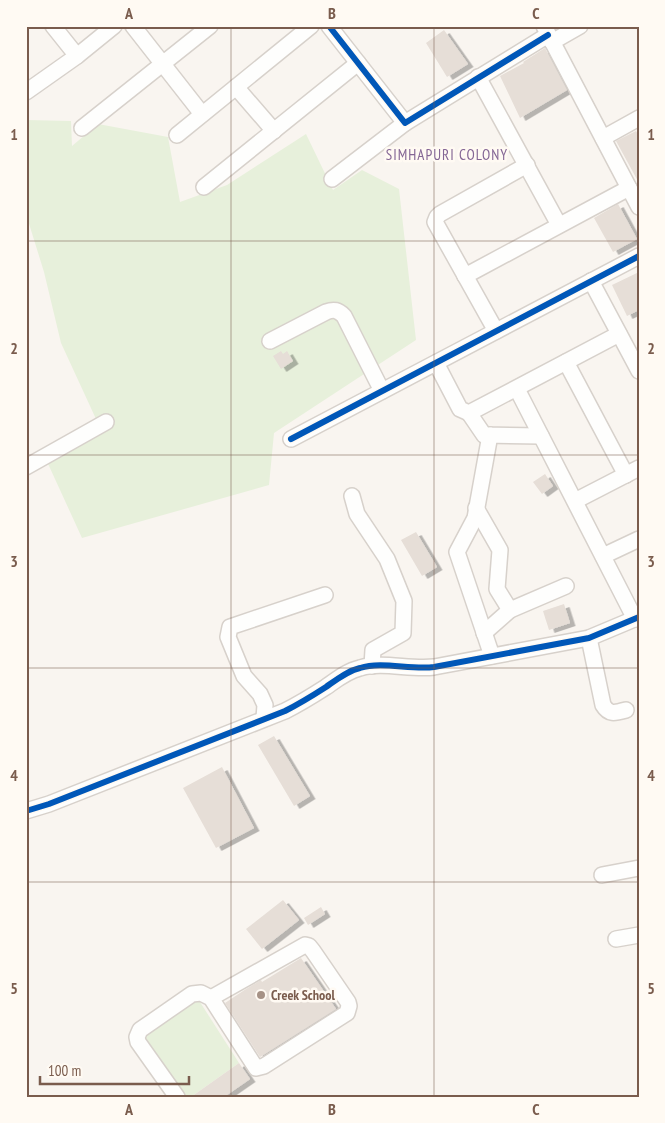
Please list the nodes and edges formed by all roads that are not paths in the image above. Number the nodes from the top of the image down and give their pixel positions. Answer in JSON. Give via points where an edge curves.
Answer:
{"nodes":[{"id":1,"x":53,"y":26,"type":"edge"},
{"id":2,"x":114,"y":26,"type":"edge"},
{"id":3,"x":132,"y":26,"type":"edge"},
{"id":4,"x":210,"y":26,"type":"edge"},
{"id":5,"x":311,"y":26,"type":"edge"},
{"id":6,"x":329,"y":26,"type":"edge"},
{"id":7,"x":580,"y":26,"type":"edge"},
{"id":8,"x":546,"y":31,"type":"edge"},
{"id":9,"x":77,"y":56,"type":"junction"},
{"id":10,"x":358,"y":63,"type":"junction"},
{"id":11,"x":163,"y":64,"type":"junction"},
{"id":12,"x":478,"y":77,"type":"junction"},
{"id":13,"x":236,"y":87,"type":"junction"},
{"id":14,"x":26,"y":92,"type":"edge"},
{"id":15,"x":202,"y":114,"type":"junction"},
{"id":16,"x":639,"y":118,"type":"edge"},
{"id":17,"x":405,"y":123,"type":"junction"},
{"id":18,"x":82,"y":128,"type":"dead end"},
{"id":19,"x":274,"y":131,"type":"junction"},
{"id":20,"x":176,"y":134,"type":"dead end"},
{"id":21,"x":603,"y":138,"type":"junction"},
{"id":22,"x":527,"y":165,"type":"junction"},
{"id":23,"x":332,"y":179,"type":"dead end"},
{"id":24,"x":204,"y":187,"type":"dead end"},
{"id":25,"x":629,"y":188,"type":"junction"},
{"id":26,"x":639,"y":207,"type":"edge"},
{"id":27,"x":559,"y":225,"type":"junction"},
{"id":28,"x":639,"y":256,"type":"edge"},
{"id":29,"x":465,"y":276,"type":"junction"},
{"id":30,"x":591,"y":281,"type":"junction"},
{"id":31,"x":496,"y":331,"type":"junction"},
{"id":32,"x":619,"y":334,"type":"junction"},
{"id":33,"x":270,"y":342,"type":"dead end"},
{"id":34,"x":436,"y":362,"type":"junction"},
{"id":35,"x":566,"y":362,"type":"junction"},
{"id":36,"x":639,"y":371,"type":"edge"},
{"id":37,"x":517,"y":389,"type":"junction"},
{"id":38,"x":382,"y":391,"type":"junction"},
{"id":39,"x":469,"y":413,"type":"junction"},
{"id":40,"x":106,"y":422,"type":"dead end"},
{"id":41,"x":490,"y":435,"type":"junction"},
{"id":42,"x":541,"y":436,"type":"junction"},
{"id":43,"x":291,"y":439,"type":"dead end"},
{"id":44,"x":26,"y":467,"type":"edge"},
{"id":45,"x":632,"y":472,"type":"edge"},
{"id":46,"x":352,"y":496,"type":"dead end"},
{"id":47,"x":575,"y":501,"type":"junction"},
{"id":48,"x":476,"y":508,"type":"junction"},
{"id":49,"x":639,"y":538,"type":"edge"},
{"id":50,"x":603,"y":556,"type":"junction"},
{"id":51,"x":566,"y":586,"type":"dead end"},
{"id":52,"x":325,"y":595,"type":"dead end"},
{"id":53,"x":510,"y":610,"type":"junction"},
{"id":54,"x":637,"y":618,"type":"edge"},
{"id":55,"x":484,"y":633,"type":"junction"},
{"id":56,"x":589,"y":638,"type":"junction"},
{"id":57,"x":492,"y":656,"type":"junction"},
{"id":58,"x":372,"y":666,"type":"junction"},
{"id":59,"x":626,"y":710,"type":"dead end"},
{"id":60,"x":264,"y":718,"type":"junction"},
{"id":61,"x":26,"y":811,"type":"edge"},
{"id":62,"x":639,"y":868,"type":"edge"},
{"id":63,"x":602,"y":875,"type":"dead end"},
{"id":64,"x":639,"y":935,"type":"edge"},
{"id":65,"x":616,"y":939,"type":"dead end"},
{"id":66,"x":211,"y":998,"type":"junction"},
{"id":67,"x":177,"y":1097,"type":"edge"}],
"edges":[{"from":1,"to":9,"type":"street"},
{"from":2,"to":9,"type":"street"},
{"from":3,"to":11,"type":"street"},
{"from":4,"to":11,"type":"street"},
{"from":5,"to":13,"type":"street"},
{"from":6,"to":10,"type":"street"},
{"from":7,"to":8,"type":"street"},
{"from":8,"to":12,"type":"street"},
{"from":8,"to":21,"type":"street"},
{"from":9,"to":14,"type":"street"},
{"from":10,"to":17,"type":"street"},
{"from":10,"to":19,"type":"street"},
{"from":11,"to":15,"type":"street"},
{"from":11,"to":18,"type":"street"},
{"from":12,"to":17,"type":"street"},
{"from":12,"to":22,"type":"street"},
{"from":13,"to":15,"type":"street"},
{"from":13,"to":19,"type":"street"},
{"from":15,"to":20,"type":"street"},
{"from":16,"to":21,"type":"street"},
{"from":17,"to":23,"type":"street"},
{"from":19,"to":24,"type":"street"},
{"from":21,"to":25,"type":"street"},
{"from":22,"to":27,"type":"street"},
{"from":22,"to":29,"type":"street","via":[[437,217],[435,222]]},
{"from":25,"to":26,"type":"street"},
{"from":25,"to":27,"type":"street"},
{"from":27,"to":29,"type":"street"},
{"from":28,"to":30,"type":"street"},
{"from":29,"to":31,"type":"street"},
{"from":30,"to":31,"type":"street"},
{"from":30,"to":32,"type":"street"},
{"from":31,"to":34,"type":"street"},
{"from":32,"to":35,"type":"street"},
{"from":32,"to":36,"type":"street"},
{"from":33,"to":38,"type":"street","via":[[332,309],[339,311]]},
{"from":34,"to":38,"type":"street"},
{"from":34,"to":39,"type":"street","via":[[460,409]]},
{"from":35,"to":37,"type":"street"},
{"from":35,"to":45,"type":"street"},
{"from":37,"to":39,"type":"street"},
{"from":37,"to":42,"type":"street"},
{"from":38,"to":43,"type":"street"},
{"from":39,"to":41,"type":"street","via":[[484,435]]},
{"from":40,"to":44,"type":"street"},
{"from":41,"to":42,"type":"street"},
{"from":41,"to":48,"type":"street"},
{"from":42,"to":47,"type":"street"},
{"from":45,"to":47,"type":"street"},
{"from":46,"to":58,"type":"street","via":[[357,514],[387,559],[404,601],[403,633],[373,650]]},
{"from":47,"to":50,"type":"street"},
{"from":48,"to":53,"type":"street","via":[[500,550],[498,589]]},
{"from":48,"to":55,"type":"street","via":[[475,518],[457,552]]},
{"from":49,"to":50,"type":"street"},
{"from":50,"to":54,"type":"street"},
{"from":51,"to":53,"type":"street"},
{"from":52,"to":60,"type":"street","via":[[230,627],[228,638],[244,676],[265,705]]},
{"from":53,"to":55,"type":"street"},
{"from":54,"to":56,"type":"street"},
{"from":55,"to":57,"type":"street"},
{"from":56,"to":57,"type":"street"},
{"from":56,"to":59,"type":"street","via":[[603,705],[614,714]]},
{"from":57,"to":58,"type":"street","via":[[422,669]]},
{"from":58,"to":60,"type":"street","via":[[351,672],[285,711]]},
{"from":60,"to":61,"type":"street"},
{"from":62,"to":63,"type":"street"},
{"from":64,"to":65,"type":"street"},
{"from":66,"to":66,"type":"street","via":[[305,945],[313,951],[349,1006],[347,1013],[256,1068]]},
{"from":66,"to":67,"type":"street","via":[[201,993],[192,994],[138,1033],[138,1042]]}]}
